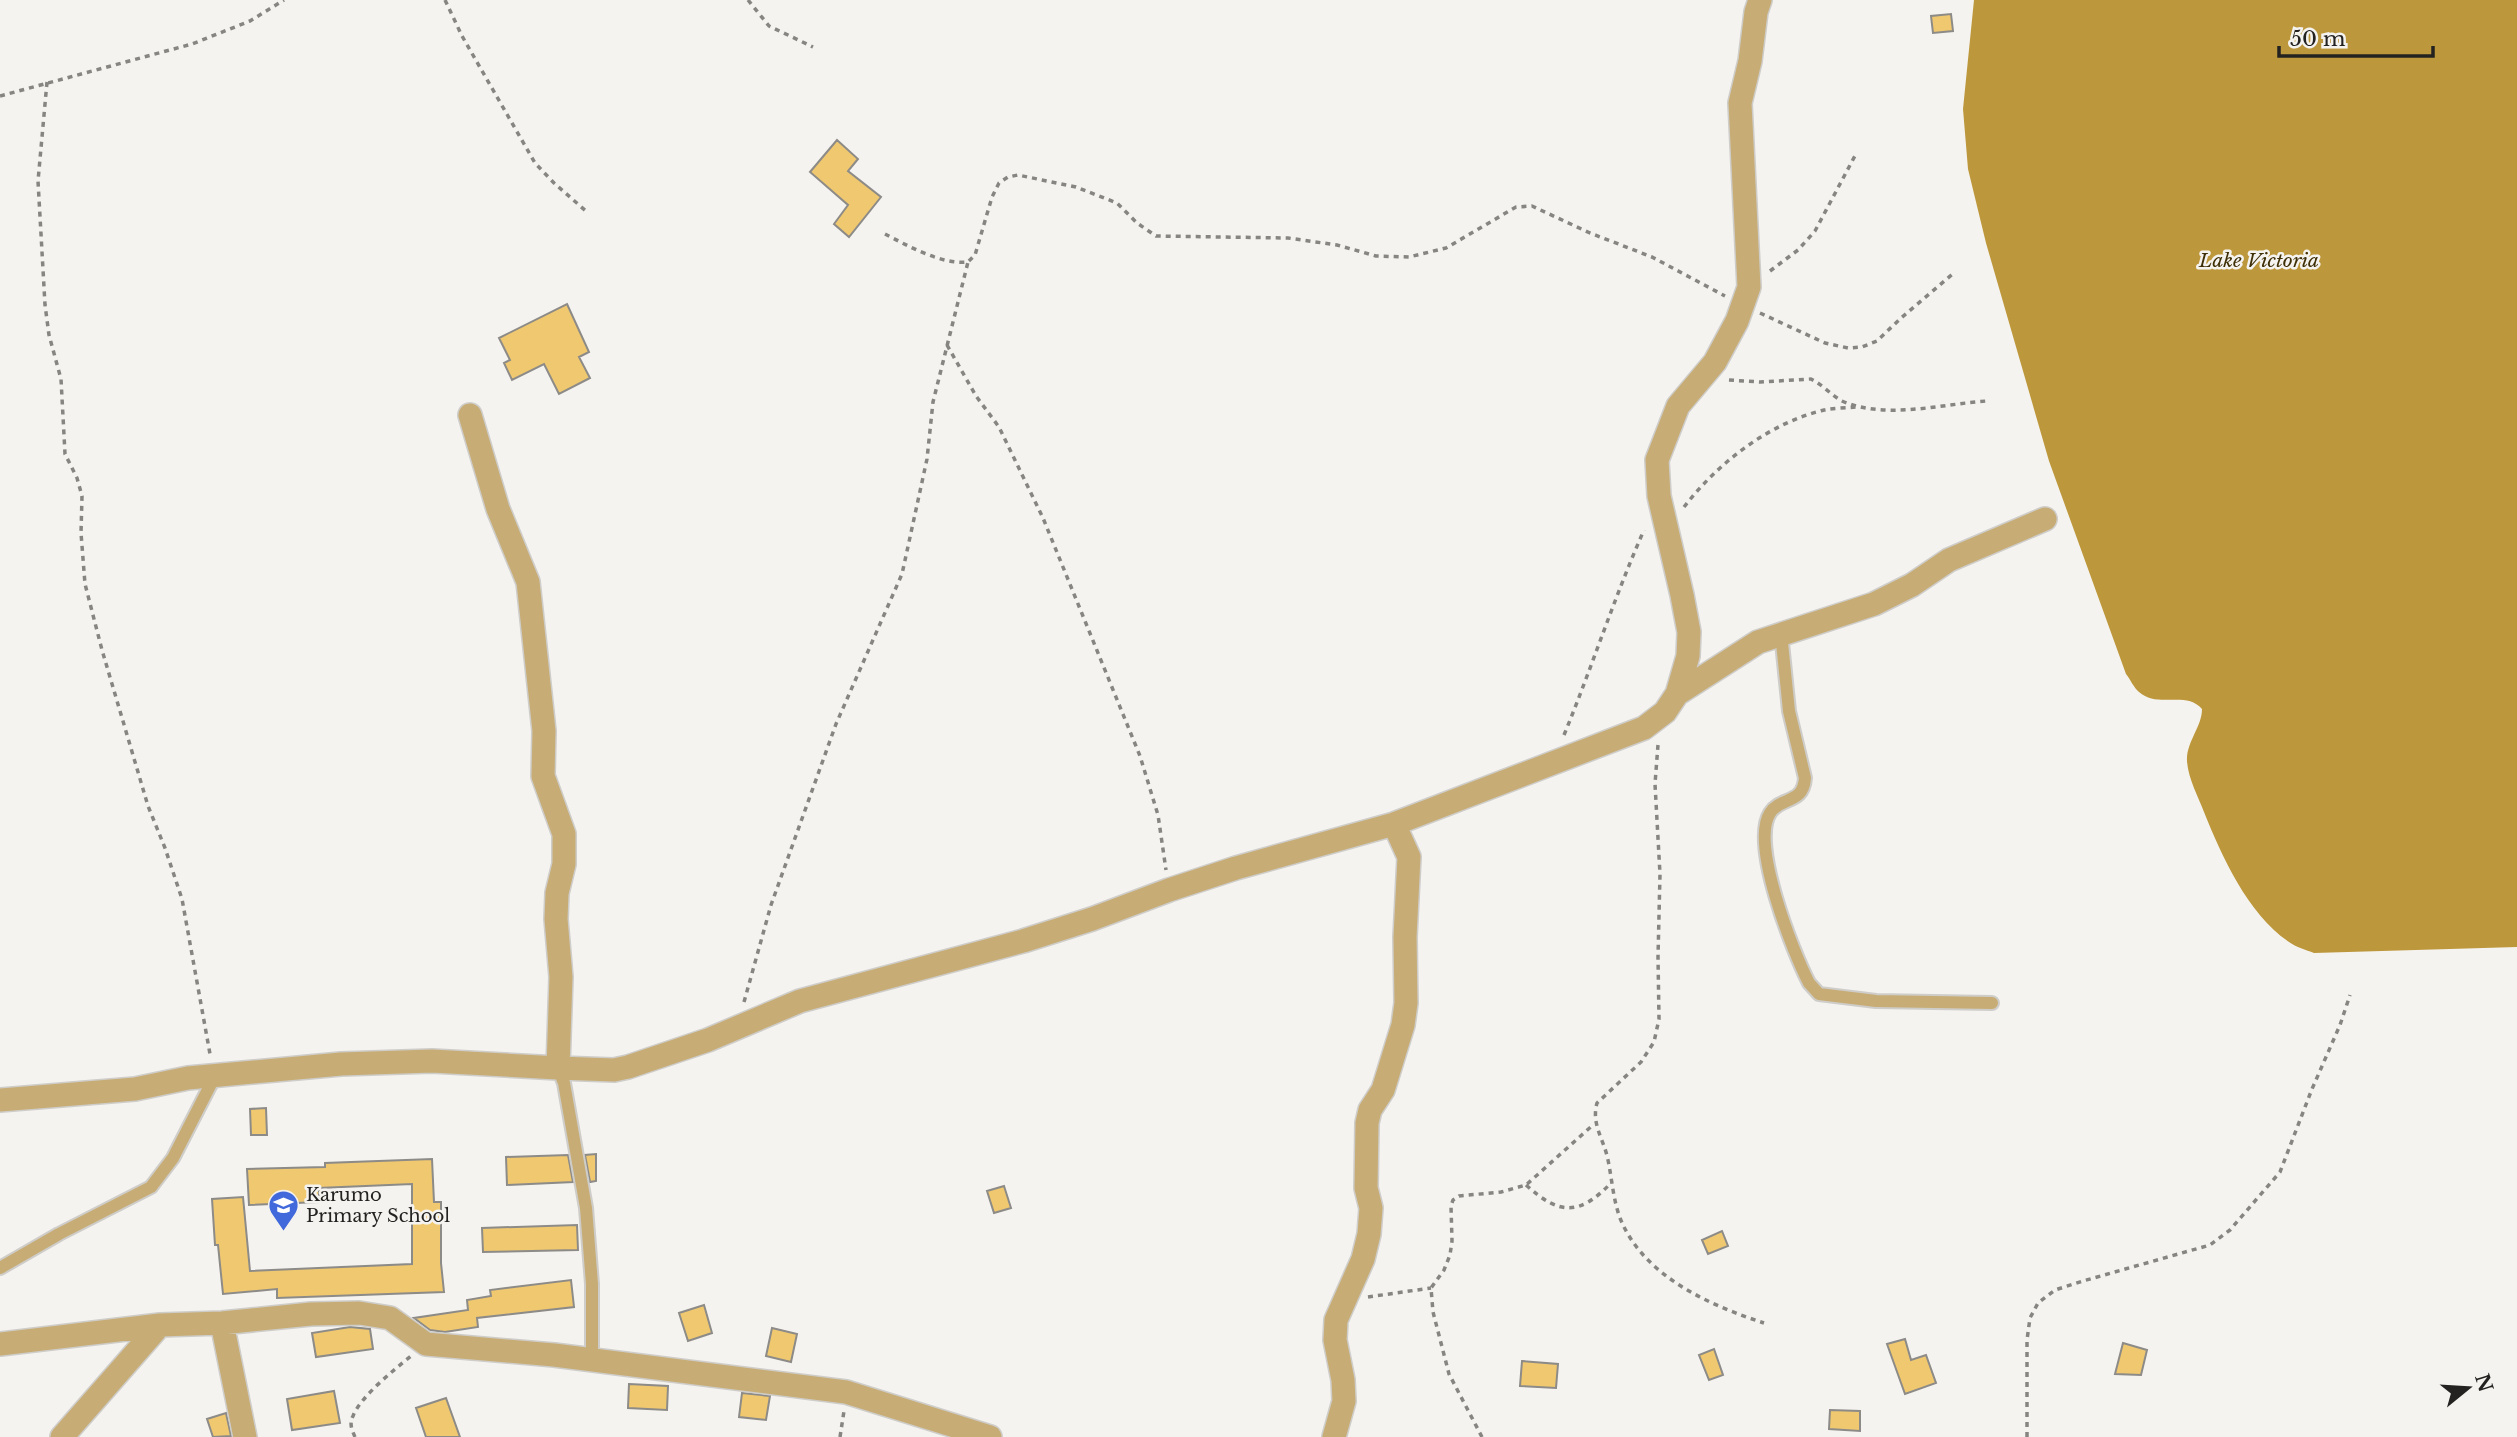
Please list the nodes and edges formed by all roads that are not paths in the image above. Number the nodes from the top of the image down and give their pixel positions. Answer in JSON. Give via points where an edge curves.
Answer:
{"nodes":[{"id":1,"x":1760,"y":0,"type":"edge"},
{"id":2,"x":470,"y":415,"type":"dead end"},
{"id":3,"x":2045,"y":519,"type":"dead end"},
{"id":4,"x":1782,"y":633,"type":"junction"},
{"id":5,"x":1671,"y":703,"type":"junction"},
{"id":6,"x":1394,"y":824,"type":"junction"},
{"id":7,"x":1992,"y":1003,"type":"dead end"},
{"id":8,"x":558,"y":1068,"type":"junction"},
{"id":9,"x":215,"y":1076,"type":"junction"},
{"id":10,"x":0,"y":1100,"type":"edge"},
{"id":11,"x":0,"y":1268,"type":"edge"},
{"id":12,"x":222,"y":1323,"type":"junction"},
{"id":13,"x":160,"y":1325,"type":"junction"},
{"id":14,"x":0,"y":1344,"type":"edge"},
{"id":15,"x":592,"y":1360,"type":"junction"},
{"id":16,"x":62,"y":1437,"type":"edge"},
{"id":17,"x":245,"y":1437,"type":"edge"},
{"id":18,"x":990,"y":1437,"type":"edge"},
{"id":19,"x":1334,"y":1437,"type":"edge"}],
"edges":[{"from":1,"to":5,"type":"street","via":[[1740,103],[1746,296],[1715,362],[1678,406],[1657,460],[1665,531],[1689,632],[1688,656]]},
{"from":2,"to":8,"type":"street","via":[[498,509],[528,582],[544,731],[543,776],[564,834],[556,919],[561,977]]},
{"from":3,"to":4,"type":"street","via":[[1949,560],[1874,604]]},
{"from":4,"to":5,"type":"street","via":[[1737,653]]},
{"from":4,"to":7,"type":"lane","via":[[1789,711],[1805,787],[1800,795],[1771,811],[1766,841],[1775,899],[1809,983],[1819,994],[1876,1001]]},
{"from":5,"to":6,"type":"street","via":[[1644,728]]},
{"from":6,"to":8,"type":"street","via":[[1236,868],[1023,941],[800,1001],[621,1069]]},
{"from":6,"to":19,"type":"street","via":[[1409,857],[1406,1003],[1382,1090],[1367,1123],[1369,1234],[1336,1320],[1344,1401]]},
{"from":8,"to":9,"type":"street","via":[[432,1060]]},
{"from":8,"to":15,"type":"lane","via":[[586,1208]]},
{"from":9,"to":10,"type":"street","via":[[135,1089]]},
{"from":9,"to":11,"type":"lane","via":[[173,1158],[151,1187]]},
{"from":12,"to":13,"type":"street"},
{"from":12,"to":15,"type":"street","via":[[359,1313],[390,1318],[426,1345]]},
{"from":12,"to":17,"type":"street"},
{"from":13,"to":14,"type":"street"},
{"from":13,"to":16,"type":"street"},
{"from":15,"to":18,"type":"street","via":[[846,1392]]}]}
